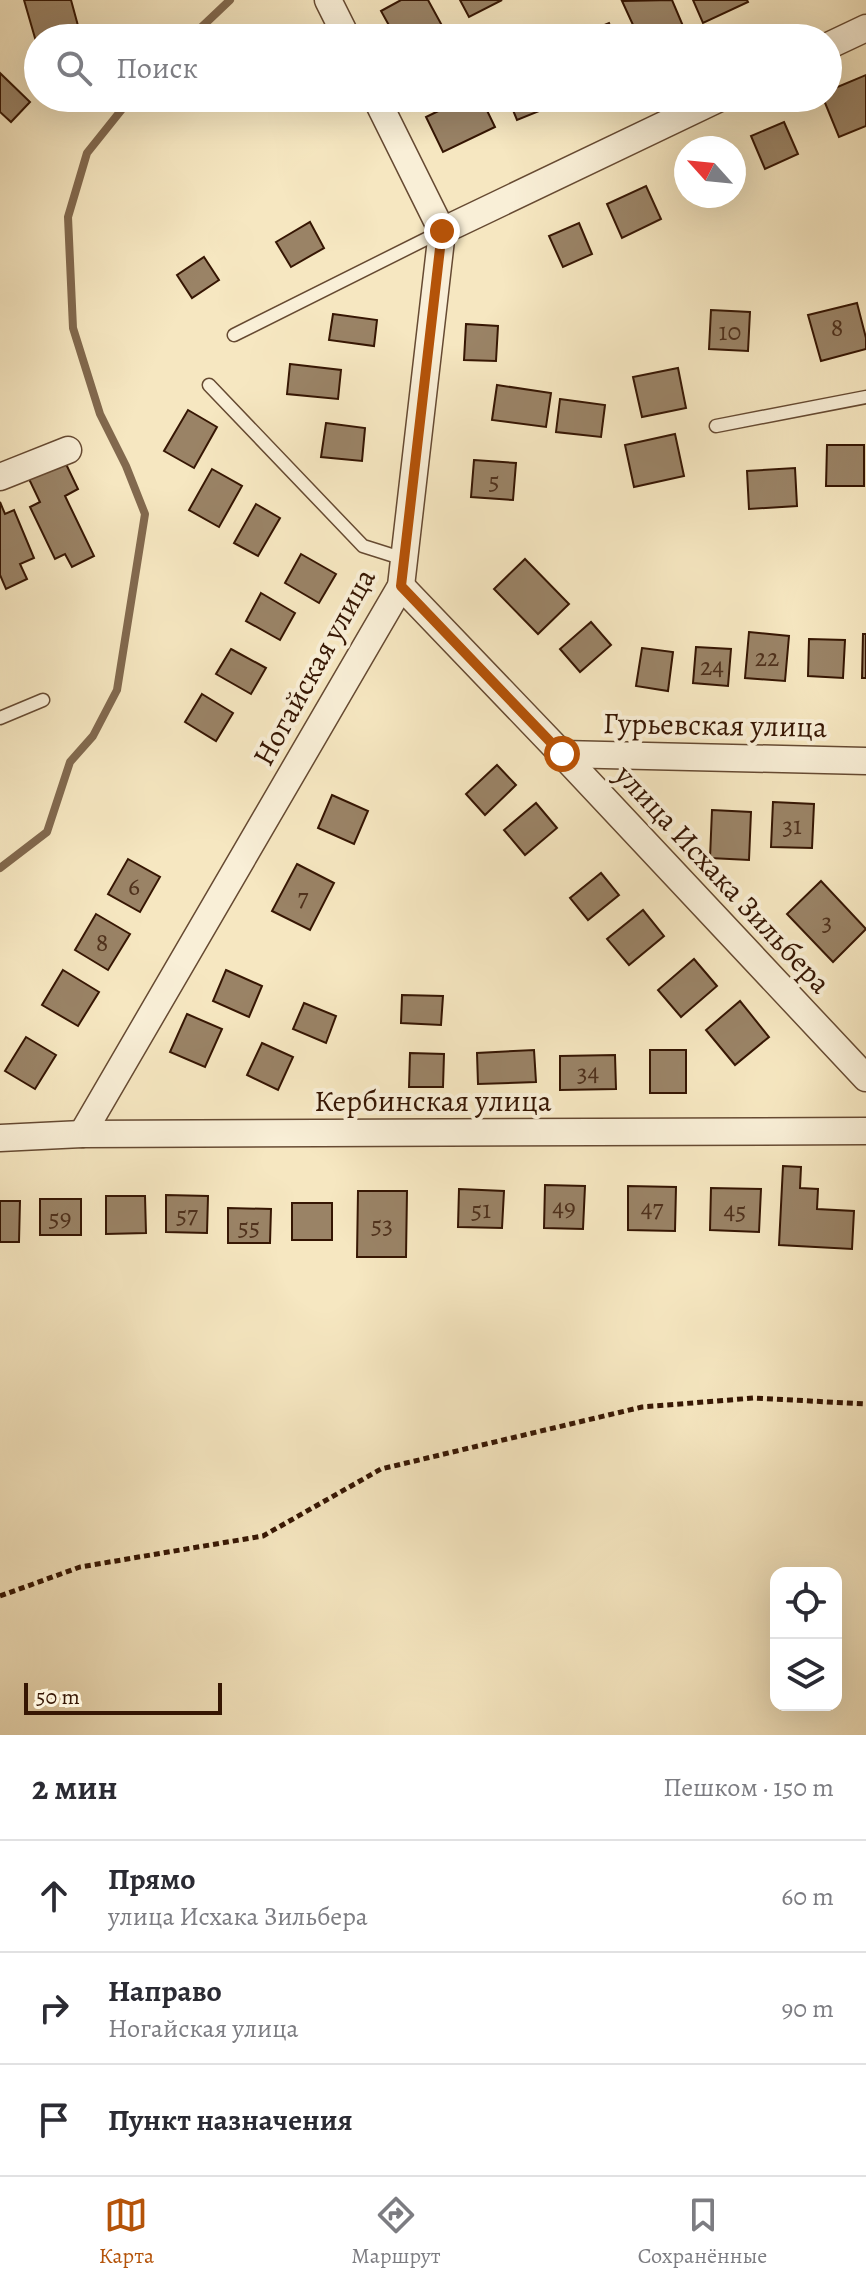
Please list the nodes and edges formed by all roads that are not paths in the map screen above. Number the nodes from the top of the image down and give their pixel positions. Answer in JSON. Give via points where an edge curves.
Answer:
{"nodes":[{"id":1,"x":328,"y":0,"type":"edge"},
{"id":2,"x":340,"y":24,"type":"edge"},
{"id":3,"x":866,"y":28,"type":"edge"},
{"id":4,"x":842,"y":39,"type":"edge"},
{"id":5,"x":383,"y":112,"type":"edge"},
{"id":6,"x":691,"y":112,"type":"edge"},
{"id":7,"x":442,"y":231,"type":"junction"},
{"id":8,"x":234,"y":335,"type":"dead end"},
{"id":9,"x":209,"y":385,"type":"dead end"},
{"id":10,"x":866,"y":397,"type":"edge"},
{"id":11,"x":716,"y":426,"type":"dead end"},
{"id":12,"x":68,"y":450,"type":"dead end"},
{"id":13,"x":0,"y":477,"type":"edge"},
{"id":14,"x":404,"y":559,"type":"junction"},
{"id":15,"x":401,"y":586,"type":"junction"},
{"id":16,"x":43,"y":700,"type":"dead end"},
{"id":17,"x":0,"y":718,"type":"edge"},
{"id":18,"x":562,"y":754,"type":"junction"},
{"id":19,"x":866,"y":761,"type":"edge"},
{"id":20,"x":866,"y":1078,"type":"edge"},
{"id":21,"x":866,"y":1131,"type":"edge"},
{"id":22,"x":82,"y":1134,"type":"junction"},
{"id":23,"x":0,"y":1138,"type":"edge"}],
"edges":[{"from":1,"to":2,"type":"street"},
{"from":3,"to":4,"type":"street"},
{"from":5,"to":7,"type":"street"},
{"from":6,"to":7,"type":"street"},
{"from":7,"to":8,"type":"lane"},
{"from":7,"to":14,"type":"street","name":"Ногайская улица"},
{"from":9,"to":14,"type":"lane","via":[[363,546]]},
{"from":10,"to":11,"type":"lane"},
{"from":12,"to":13,"type":"street"},
{"from":14,"to":15,"type":"street","name":"Ногайская улица"},
{"from":15,"to":18,"type":"street","name":"улица Исхака Зильбера"},
{"from":15,"to":22,"type":"street","name":"Ногайская улица"},
{"from":16,"to":17,"type":"lane"},
{"from":18,"to":19,"type":"street","name":"Гурьевская улица"},
{"from":18,"to":20,"type":"street","name":"улица Исхака Зильбера"},
{"from":21,"to":22,"type":"street","name":"Кербинская улица"},
{"from":22,"to":23,"type":"street","name":"Кербинская улица"}]}
